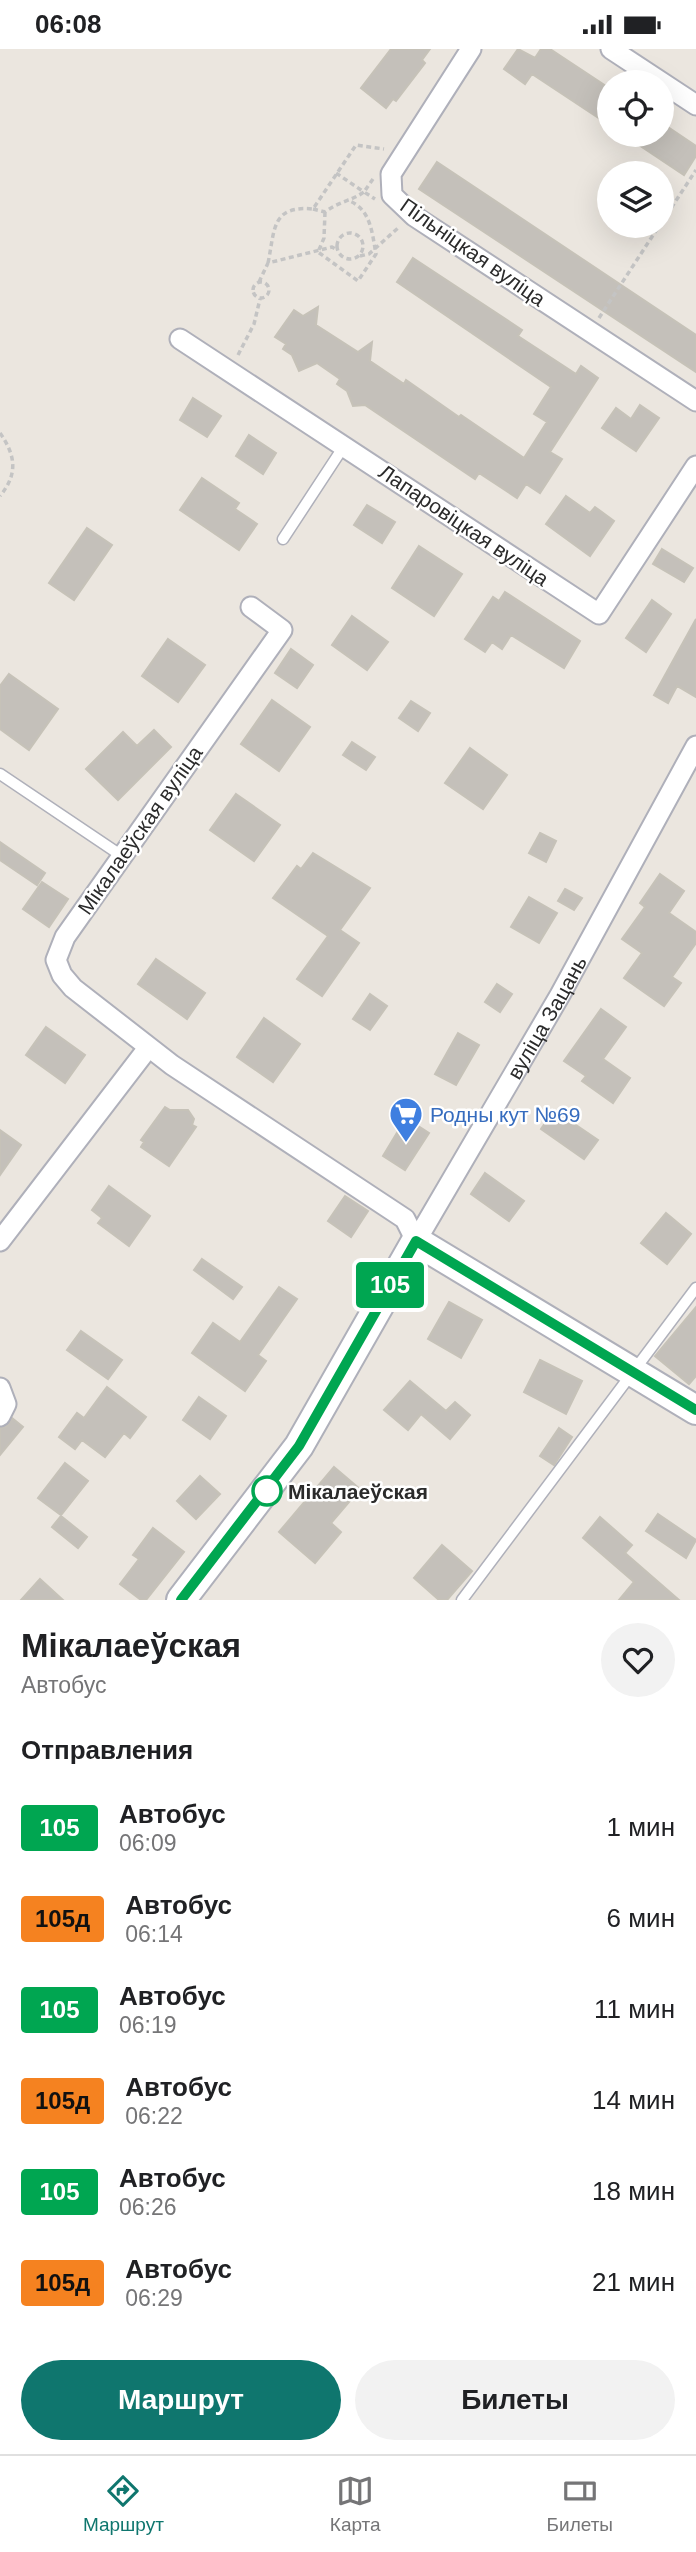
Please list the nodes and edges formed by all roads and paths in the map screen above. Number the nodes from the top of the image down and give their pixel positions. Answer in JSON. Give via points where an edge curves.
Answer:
{"nodes":[{"id":1,"x":471,"y":49,"type":"edge"},
{"id":2,"x":611,"y":49,"type":"edge"},
{"id":3,"x":696,"y":105,"type":"edge"},
{"id":4,"x":401,"y":158,"type":"junction"},
{"id":5,"x":696,"y":170,"type":"edge"},
{"id":6,"x":336,"y":173,"type":"junction"},
{"id":7,"x":347,"y":200,"type":"junction"},
{"id":8,"x":674,"y":203,"type":"edge"},
{"id":9,"x":313,"y":209,"type":"junction"},
{"id":10,"x":325,"y":212,"type":"junction"},
{"id":11,"x":414,"y":216,"type":"junction"},
{"id":12,"x":651,"y":238,"type":"edge"},
{"id":13,"x":375,"y":249,"type":"junction"},
{"id":14,"x":337,"y":250,"type":"junction"},
{"id":15,"x":318,"y":252,"type":"junction"},
{"id":16,"x":359,"y":256,"type":"junction"},
{"id":17,"x":268,"y":263,"type":"junction"},
{"id":18,"x":259,"y":282,"type":"junction"},
{"id":19,"x":260,"y":299,"type":"junction"},
{"id":20,"x":608,"y":328,"type":"dead end"},
{"id":21,"x":180,"y":339,"type":"dead end"},
{"id":22,"x":230,"y":371,"type":"junction"},
{"id":23,"x":696,"y":401,"type":"edge"},
{"id":24,"x":0,"y":433,"type":"edge"},
{"id":25,"x":344,"y":446,"type":"junction"},
{"id":26,"x":696,"y":465,"type":"edge"},
{"id":27,"x":0,"y":496,"type":"edge"},
{"id":28,"x":283,"y":539,"type":"dead end"},
{"id":29,"x":251,"y":607,"type":"dead end"},
{"id":30,"x":696,"y":746,"type":"edge"},
{"id":31,"x":0,"y":774,"type":"edge"},
{"id":32,"x":122,"y":856,"type":"junction"},
{"id":33,"x":148,"y":1048,"type":"junction"},
{"id":34,"x":0,"y":1241,"type":"edge"},
{"id":35,"x":416,"y":1241,"type":"junction"},
{"id":36,"x":696,"y":1288,"type":"edge"},
{"id":37,"x":633,"y":1372,"type":"junction"},
{"id":38,"x":0,"y":1388,"type":"edge"},
{"id":39,"x":696,"y":1410,"type":"edge"},
{"id":40,"x":0,"y":1416,"type":"edge"},
{"id":41,"x":181,"y":1600,"type":"edge"},
{"id":42,"x":462,"y":1600,"type":"edge"}],
"edges":[{"from":1,"to":4,"type":"street","name":"Пільніцкая вуліца"},
{"from":2,"to":3,"type":"street"},
{"from":4,"to":6,"type":"path","via":[[385,149],[356,145]]},
{"from":4,"to":11,"type":"street","name":"Пільніцкая вуліца","via":[[391,174],[392,195]]},
{"from":5,"to":8,"type":"path"},
{"from":6,"to":7,"type":"path","via":[[365,192]]},
{"from":6,"to":9,"type":"path"},
{"from":7,"to":10,"type":"path"},
{"from":7,"to":13,"type":"path","via":[[365,214]]},
{"from":9,"to":10,"type":"path"},
{"from":9,"to":17,"type":"path","via":[[293,208],[283,213],[276,223]]},
{"from":10,"to":15,"type":"path"},
{"from":11,"to":13,"type":"path"},
{"from":11,"to":23,"type":"street","name":"Пільніцкая вуліца"},
{"from":12,"to":20,"type":"path","via":[[597,320]]},
{"from":13,"to":15,"type":"path","via":[[358,281]]},
{"from":13,"to":16,"type":"path"},
{"from":14,"to":15,"type":"path","via":[[332,247]]},
{"from":14,"to":16,"type":"path","via":[[346,259]]},
{"from":14,"to":16,"type":"path","via":[[340,237],[353,233],[363,243]]},
{"from":15,"to":17,"type":"path"},
{"from":17,"to":18,"type":"path"},
{"from":18,"to":19,"type":"path","via":[[252,292]]},
{"from":18,"to":19,"type":"path","via":[[266,283],[269,291]]},
{"from":19,"to":22,"type":"path","via":[[254,324]]},
{"from":21,"to":22,"type":"street","name":"Лапаровіцкая вуліца"},
{"from":22,"to":25,"type":"street","name":"Лапаровіцкая вуліца"},
{"from":24,"to":27,"type":"path","via":[[13,461],[11,482]]},
{"from":25,"to":26,"type":"street","name":"Лапаровіцкая вуліца","via":[[599,614]]},
{"from":25,"to":28,"type":"lane"},
{"from":29,"to":32,"type":"street","name":"Мікалаеўская вуліца","via":[[282,630]]},
{"from":30,"to":35,"type":"street","name":"вуліца Зацань","via":[[560,995]]},
{"from":31,"to":32,"type":"lane"},
{"from":32,"to":33,"type":"street","name":"Мікалаеўская вуліца","via":[[65,937],[56,960],[73,988]]},
{"from":33,"to":34,"type":"street"},
{"from":33,"to":35,"type":"street","name":"Мікалаеўская вуліца","via":[[405,1219]]},
{"from":35,"to":37,"type":"street"},
{"from":35,"to":41,"type":"street","name":"вуліца Зацань","via":[[299,1446]]},
{"from":36,"to":37,"type":"lane"},
{"from":37,"to":39,"type":"street"},
{"from":37,"to":42,"type":"lane"},
{"from":38,"to":40,"type":"street","via":[[6,1403]]}]}
